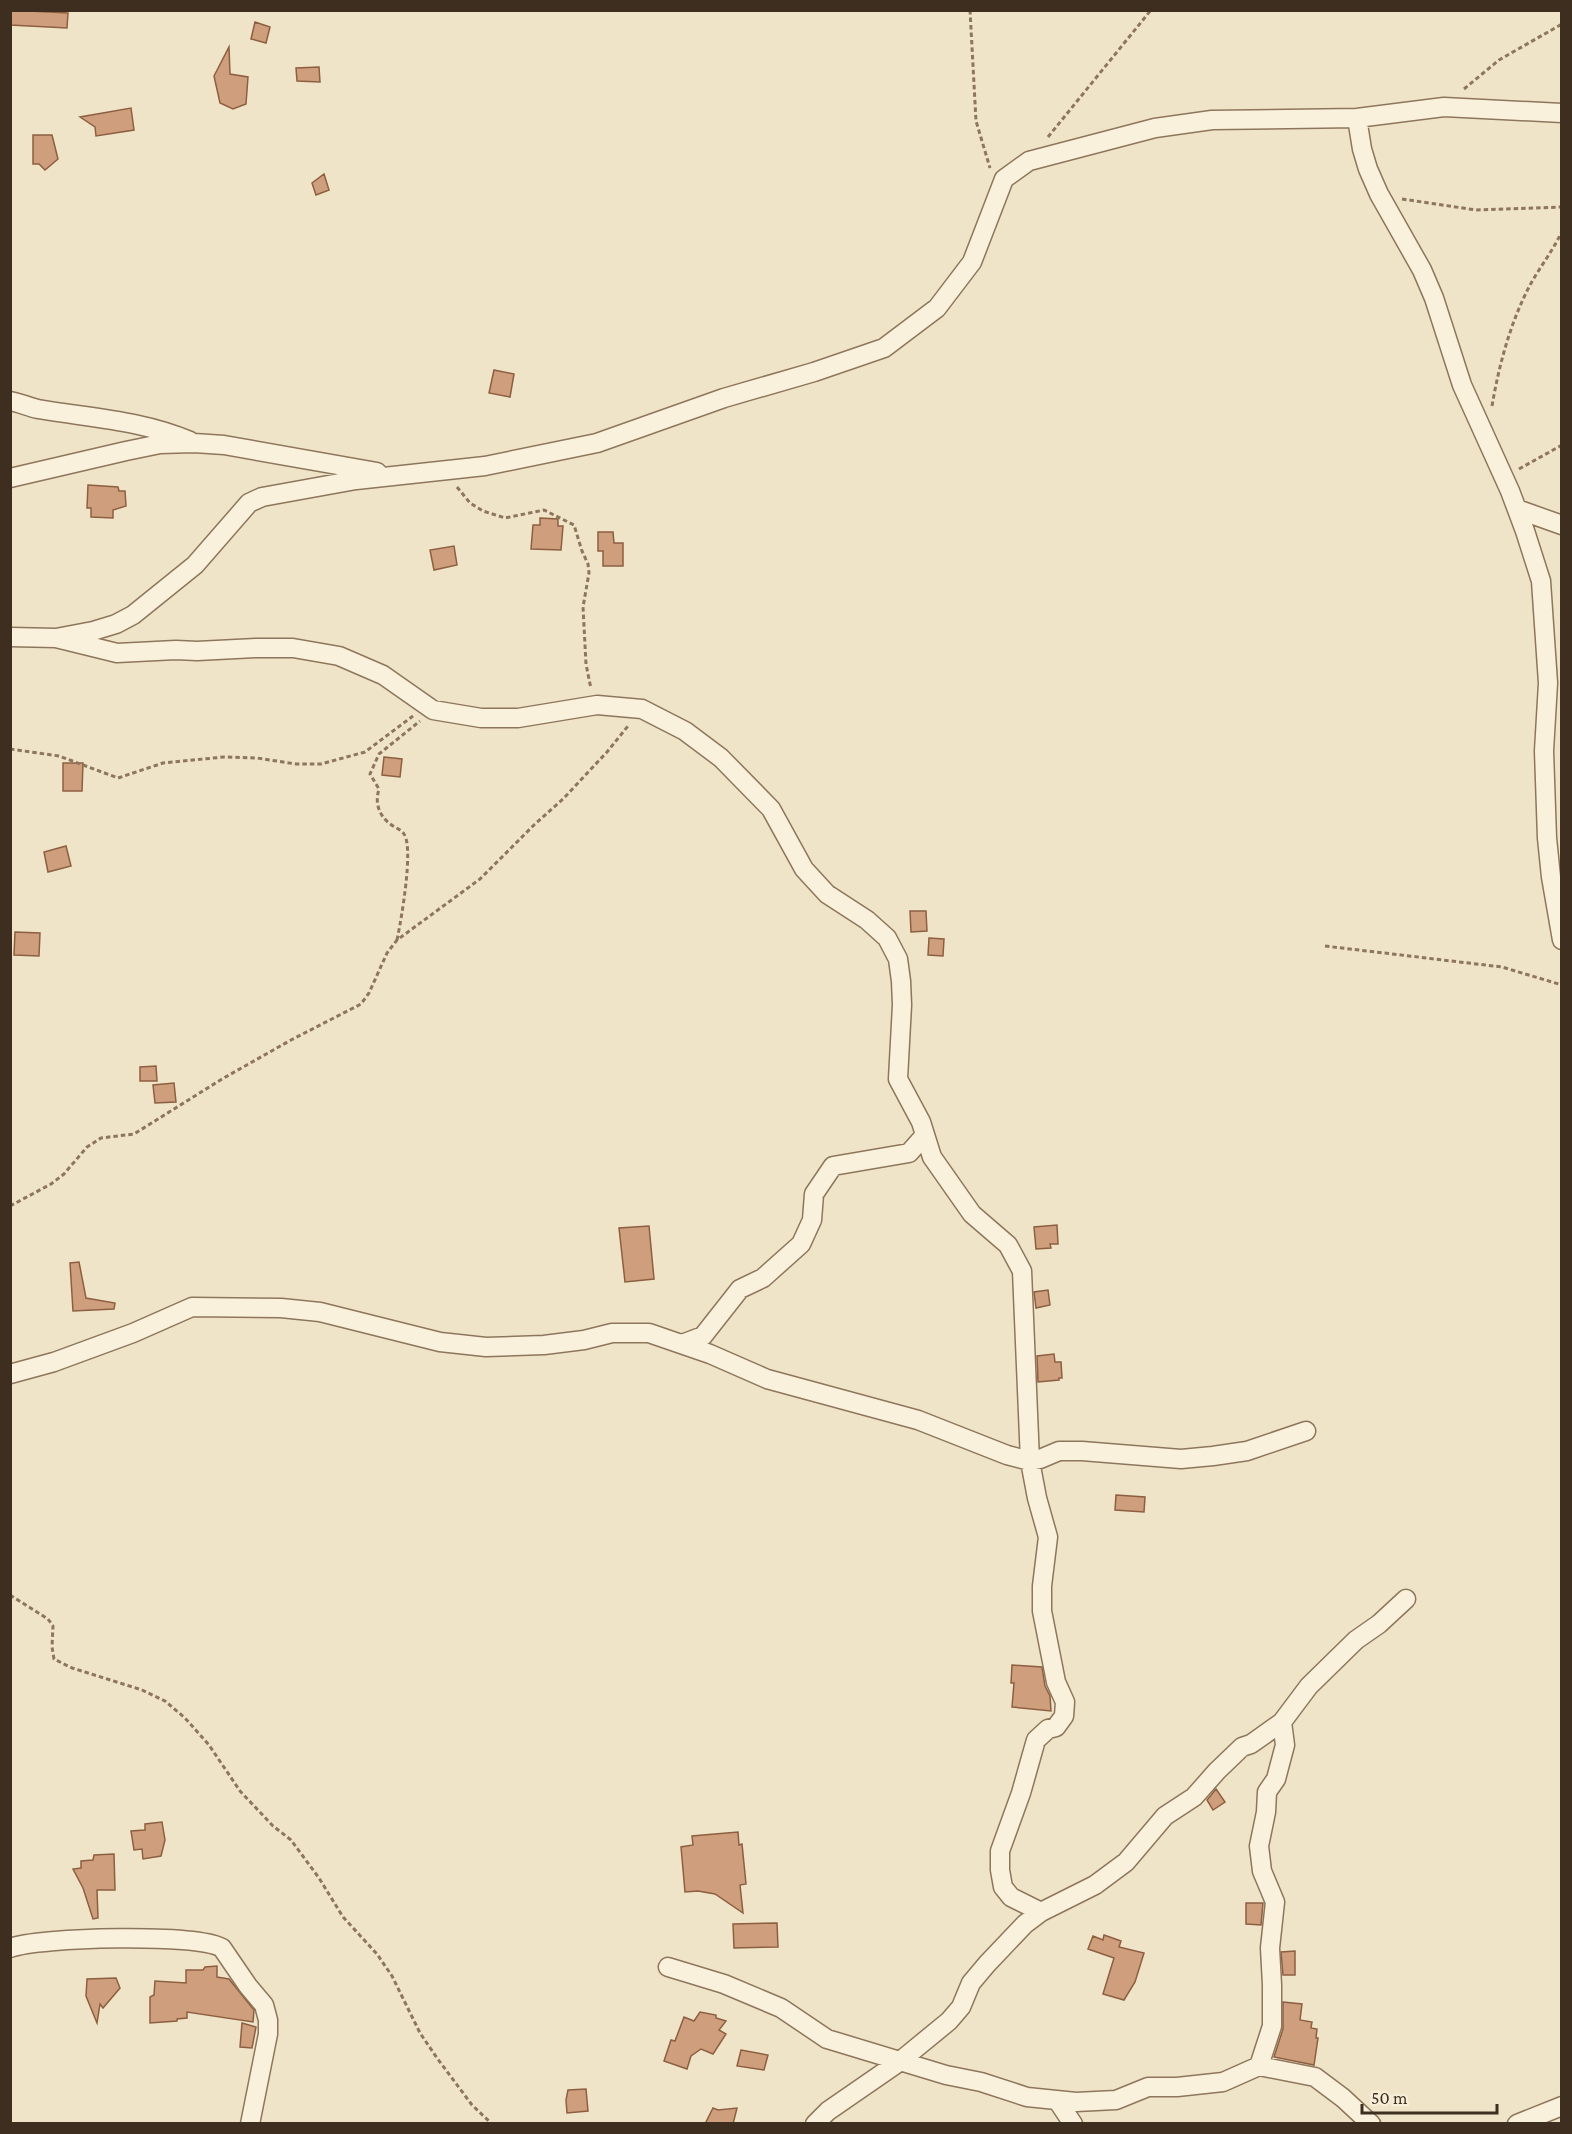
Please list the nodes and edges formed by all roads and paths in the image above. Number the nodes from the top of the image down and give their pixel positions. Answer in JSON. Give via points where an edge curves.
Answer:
{"nodes":[{"id":1,"x":970,"y":10,"type":"edge"},
{"id":2,"x":1151,"y":10,"type":"edge"},
{"id":3,"x":1562,"y":24,"type":"edge"},
{"id":4,"x":1444,"y":107,"type":"junction"},
{"id":5,"x":1562,"y":113,"type":"edge"},
{"id":6,"x":1357,"y":118,"type":"junction"},
{"id":7,"x":1029,"y":161,"type":"junction"},
{"id":8,"x":998,"y":194,"type":"junction"},
{"id":9,"x":1379,"y":194,"type":"junction"},
{"id":10,"x":1562,"y":207,"type":"edge"},
{"id":11,"x":1562,"y":231,"type":"edge"},
{"id":12,"x":10,"y":402,"type":"edge"},
{"id":13,"x":1492,"y":408,"type":"dead end"},
{"id":14,"x":194,"y":443,"type":"junction"},
{"id":15,"x":1562,"y":445,"type":"edge"},
{"id":16,"x":444,"y":471,"type":"junction"},
{"id":17,"x":396,"y":476,"type":"junction"},
{"id":18,"x":1505,"y":477,"type":"junction"},
{"id":19,"x":10,"y":478,"type":"edge"},
{"id":20,"x":1517,"y":509,"type":"junction"},
{"id":21,"x":1562,"y":525,"type":"edge"},
{"id":22,"x":10,"y":637,"type":"edge"},
{"id":23,"x":56,"y":638,"type":"junction"},
{"id":24,"x":597,"y":705,"type":"junction"},
{"id":25,"x":430,"y":708,"type":"junction"},
{"id":26,"x":642,"y":709,"type":"junction"},
{"id":27,"x":10,"y":749,"type":"edge"},
{"id":28,"x":397,"y":940,"type":"junction"},
{"id":29,"x":1562,"y":940,"type":"edge"},
{"id":30,"x":1324,"y":946,"type":"dead end"},
{"id":31,"x":1562,"y":986,"type":"edge"},
{"id":32,"x":925,"y":1135,"type":"junction"},
{"id":33,"x":10,"y":1206,"type":"edge"},
{"id":34,"x":682,"y":1344,"type":"junction"},
{"id":35,"x":10,"y":1374,"type":"edge"},
{"id":36,"x":1306,"y":1431,"type":"dead end"},
{"id":37,"x":1030,"y":1461,"type":"junction"},
{"id":38,"x":10,"y":1595,"type":"edge"},
{"id":39,"x":1406,"y":1599,"type":"dead end"},
{"id":40,"x":1281,"y":1722,"type":"junction"},
{"id":41,"x":1041,"y":1912,"type":"junction"},
{"id":42,"x":10,"y":1948,"type":"edge"},
{"id":43,"x":668,"y":1967,"type":"dead end"},
{"id":44,"x":899,"y":2062,"type":"junction"},
{"id":45,"x":1259,"y":2066,"type":"junction"},
{"id":46,"x":1057,"y":2100,"type":"junction"},
{"id":47,"x":1562,"y":2106,"type":"edge"},
{"id":48,"x":250,"y":2124,"type":"edge"},
{"id":49,"x":492,"y":2124,"type":"edge"},
{"id":50,"x":815,"y":2124,"type":"edge"},
{"id":51,"x":1073,"y":2124,"type":"edge"},
{"id":52,"x":1371,"y":2124,"type":"edge"},
{"id":53,"x":1517,"y":2124,"type":"edge"}],
"edges":[{"from":1,"to":8,"type":"path","via":[[976,121]]},
{"from":2,"to":7,"type":"path"},
{"from":3,"to":4,"type":"path","via":[[1499,60]]},
{"from":4,"to":5,"type":"street"},
{"from":4,"to":6,"type":"street"},
{"from":6,"to":7,"type":"street","via":[[1212,120],[1155,128]]},
{"from":6,"to":9,"type":"street","via":[[1362,149]]},
{"from":7,"to":8,"type":"street","via":[[1004,179]]},
{"from":8,"to":16,"type":"street","via":[[972,262],[938,308],[884,348],[597,443]]},
{"from":9,"to":10,"type":"path","via":[[1476,210]]},
{"from":9,"to":18,"type":"street","via":[[1422,270],[1462,385]]},
{"from":11,"to":13,"type":"path","via":[[1512,325]]},
{"from":12,"to":14,"type":"street","via":[[133,423]]},
{"from":14,"to":17,"type":"street"},
{"from":14,"to":19,"type":"street","via":[[160,444]]},
{"from":15,"to":18,"type":"path"},
{"from":16,"to":17,"type":"street"},
{"from":16,"to":24,"type":"path","via":[[470,503],[483,511],[505,518],[544,510],[574,525],[588,564],[584,636],[589,683]]},
{"from":17,"to":23,"type":"street","via":[[262,497],[249,503],[195,565],[133,615],[93,632]]},
{"from":18,"to":20,"type":"street"},
{"from":20,"to":21,"type":"street"},
{"from":20,"to":29,"type":"street","via":[[1540,581],[1548,683],[1544,751],[1547,838]]},
{"from":22,"to":23,"type":"street"},
{"from":23,"to":25,"type":"street","via":[[117,653],[293,648],[339,656],[383,675]]},
{"from":24,"to":25,"type":"street","via":[[518,718],[481,718]]},
{"from":24,"to":26,"type":"street"},
{"from":25,"to":27,"type":"path","via":[[365,752],[321,764],[224,757],[163,763],[118,778],[59,756]]},
{"from":25,"to":28,"type":"path","via":[[379,754],[370,774],[379,789],[376,800],[380,812],[405,834],[408,846]]},
{"from":26,"to":28,"type":"path","via":[[584,778],[480,879]]},
{"from":26,"to":32,"type":"street","via":[[685,731],[721,758],[771,809],[804,869],[827,894],[887,938],[898,959],[901,981],[898,1080]]},
{"from":28,"to":33,"type":"path","via":[[361,1004],[222,1078],[134,1134],[101,1138],[87,1147],[51,1185]]},
{"from":30,"to":31,"type":"path","via":[[1502,966]]},
{"from":32,"to":34,"type":"street","via":[[909,1153],[833,1166],[814,1194],[812,1220],[801,1244],[763,1278],[740,1289],[703,1336]]},
{"from":32,"to":37,"type":"street","via":[[932,1157],[972,1214],[1008,1245],[1022,1271]]},
{"from":34,"to":35,"type":"street","via":[[649,1333],[612,1333],[544,1345],[486,1347],[440,1342],[320,1312],[192,1307],[133,1333]]},
{"from":34,"to":37,"type":"street","via":[[767,1379],[918,1420]]},
{"from":36,"to":37,"type":"street","via":[[1247,1451],[1213,1456],[1181,1459],[1059,1451]]},
{"from":37,"to":41,"type":"street","via":[[1048,1537],[1042,1611],[1056,1682],[1065,1702],[1064,1716],[1056,1727],[1036,1740],[1000,1851],[1000,1870],[1003,1887],[1011,1897]]},
{"from":38,"to":49,"type":"path","via":[[53,1626],[54,1659],[165,1701],[203,1738],[240,1791],[291,1840],[343,1917],[377,1954],[425,2042],[472,2105]]},
{"from":39,"to":40,"type":"street","via":[[1309,1686]]},
{"from":40,"to":41,"type":"street","via":[[1242,1747],[1194,1797],[1165,1816],[1126,1862],[1095,1885]]},
{"from":40,"to":45,"type":"street","via":[[1285,1745],[1276,1779],[1267,1792],[1259,1846],[1262,1871],[1275,1902],[1270,1948],[1272,2026]]},
{"from":41,"to":44,"type":"street","via":[[1003,1945],[971,1983],[961,2007],[949,2021]]},
{"from":42,"to":48,"type":"street","via":[[48,1941],[137,1938],[201,1941],[222,1948],[264,2004],[268,2020]]},
{"from":43,"to":44,"type":"street","via":[[724,1984],[781,2008],[827,2039]]},
{"from":44,"to":46,"type":"street","via":[[1027,2097]]},
{"from":44,"to":50,"type":"street","via":[[828,2110]]},
{"from":45,"to":46,"type":"street","via":[[1223,2082],[1148,2087],[1116,2100]]},
{"from":45,"to":52,"type":"street","via":[[1315,2077]]},
{"from":46,"to":51,"type":"street"},
{"from":47,"to":53,"type":"street"}]}
